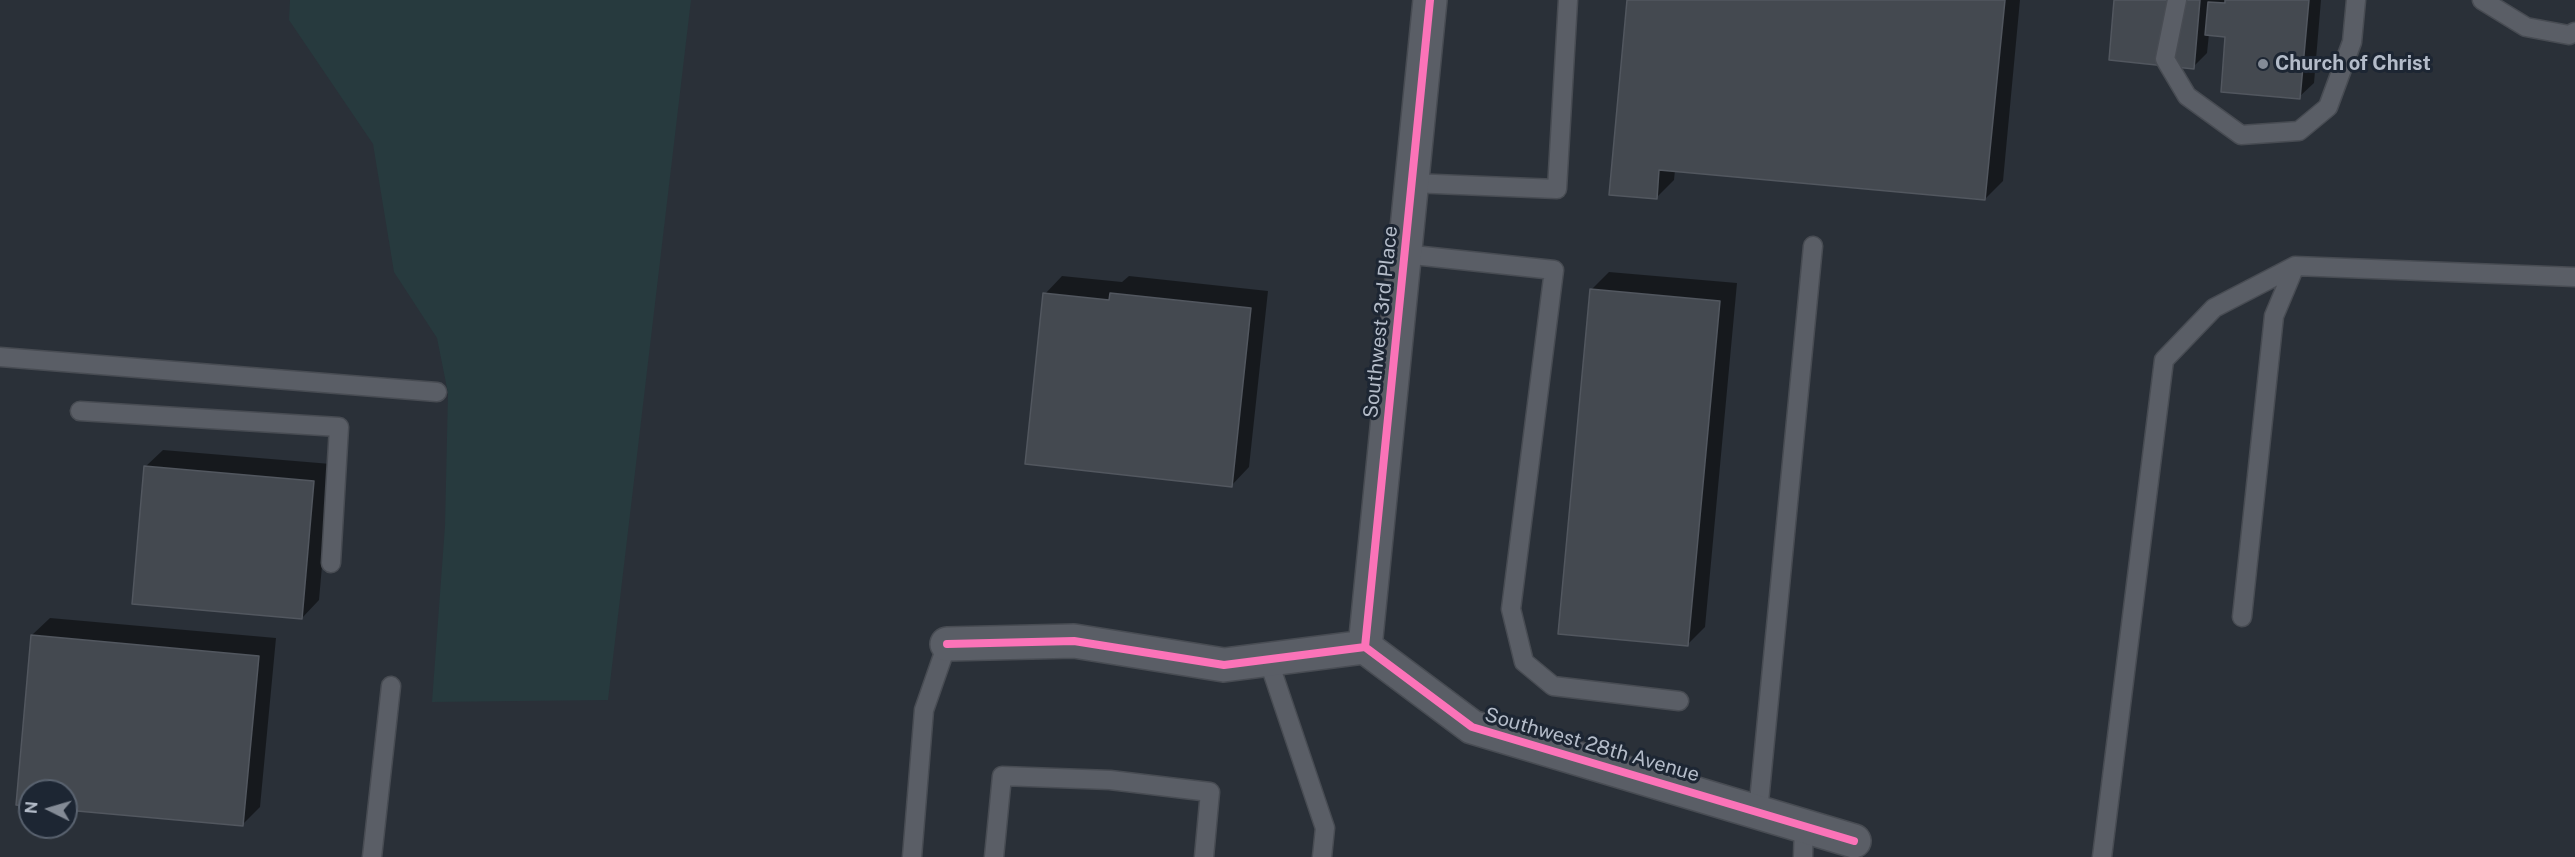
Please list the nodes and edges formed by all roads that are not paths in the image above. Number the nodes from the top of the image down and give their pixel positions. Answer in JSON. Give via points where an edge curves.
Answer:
{"nodes":[{"id":1,"x":1430,"y":0,"type":"edge"},
{"id":2,"x":1568,"y":0,"type":"edge"},
{"id":3,"x":2177,"y":0,"type":"edge"},
{"id":4,"x":2356,"y":0,"type":"edge"},
{"id":5,"x":2482,"y":0,"type":"edge"},
{"id":6,"x":2575,"y":32,"type":"edge"},
{"id":7,"x":1412,"y":183,"type":"junction"},
{"id":8,"x":1813,"y":246,"type":"dead end"},
{"id":9,"x":1404,"y":254,"type":"junction"},
{"id":10,"x":2295,"y":266,"type":"junction"},
{"id":11,"x":2575,"y":277,"type":"edge"},
{"id":12,"x":0,"y":357,"type":"edge"},
{"id":13,"x":437,"y":392,"type":"dead end"},
{"id":14,"x":80,"y":411,"type":"dead end"},
{"id":15,"x":331,"y":563,"type":"dead end"},
{"id":16,"x":2242,"y":616,"type":"dead end"},
{"id":17,"x":947,"y":644,"type":"joint"},
{"id":18,"x":1365,"y":647,"type":"junction"},
{"id":19,"x":1268,"y":660,"type":"junction"},
{"id":20,"x":391,"y":686,"type":"dead end"},
{"id":21,"x":1679,"y":701,"type":"dead end"},
{"id":22,"x":1758,"y":812,"type":"junction"},
{"id":23,"x":1803,"y":841,"type":"edge"},
{"id":24,"x":1854,"y":841,"type":"dead end"},
{"id":25,"x":372,"y":857,"type":"edge"},
{"id":26,"x":912,"y":857,"type":"edge"},
{"id":27,"x":994,"y":857,"type":"edge"},
{"id":28,"x":1204,"y":857,"type":"edge"},
{"id":29,"x":1322,"y":857,"type":"edge"},
{"id":30,"x":2102,"y":857,"type":"edge"}],
"edges":[{"from":1,"to":7,"type":"street","name":"Southwest 3rd Place"},
{"from":2,"to":7,"type":"lane","via":[[1557,189]]},
{"from":3,"to":4,"type":"lane","via":[[2166,59],[2187,96],[2241,135],[2299,130],[2328,106],[2352,42]]},
{"from":5,"to":6,"type":"lane","via":[[2526,27],[2569,35]]},
{"from":7,"to":9,"type":"street","name":"Southwest 3rd Place"},
{"from":8,"to":22,"type":"lane"},
{"from":9,"to":18,"type":"street","name":"Southwest 3rd Place"},
{"from":9,"to":21,"type":"lane","via":[[1554,270],[1511,609],[1524,662],[1553,686]]},
{"from":10,"to":11,"type":"lane"},
{"from":10,"to":16,"type":"lane","via":[[2274,316]]},
{"from":10,"to":30,"type":"lane","via":[[2214,308],[2164,360]]},
{"from":12,"to":13,"type":"lane"},
{"from":14,"to":15,"type":"lane","via":[[339,427]]},
{"from":17,"to":19,"type":"street","via":[[1074,641],[1224,665]]},
{"from":17,"to":26,"type":"lane","via":[[924,710]]},
{"from":18,"to":19,"type":"street"},
{"from":18,"to":22,"type":"street","name":"Southwest 28th Avenue","via":[[1472,727]]},
{"from":19,"to":29,"type":"lane","via":[[1325,828]]},
{"from":20,"to":25,"type":"lane"},
{"from":22,"to":23,"type":"street","name":"Southwest 28th Avenue"},
{"from":23,"to":24,"type":"street","name":"Southwest 28th Avenue"},
{"from":27,"to":28,"type":"lane","via":[[1002,776],[1110,780],[1210,792]]}]}
